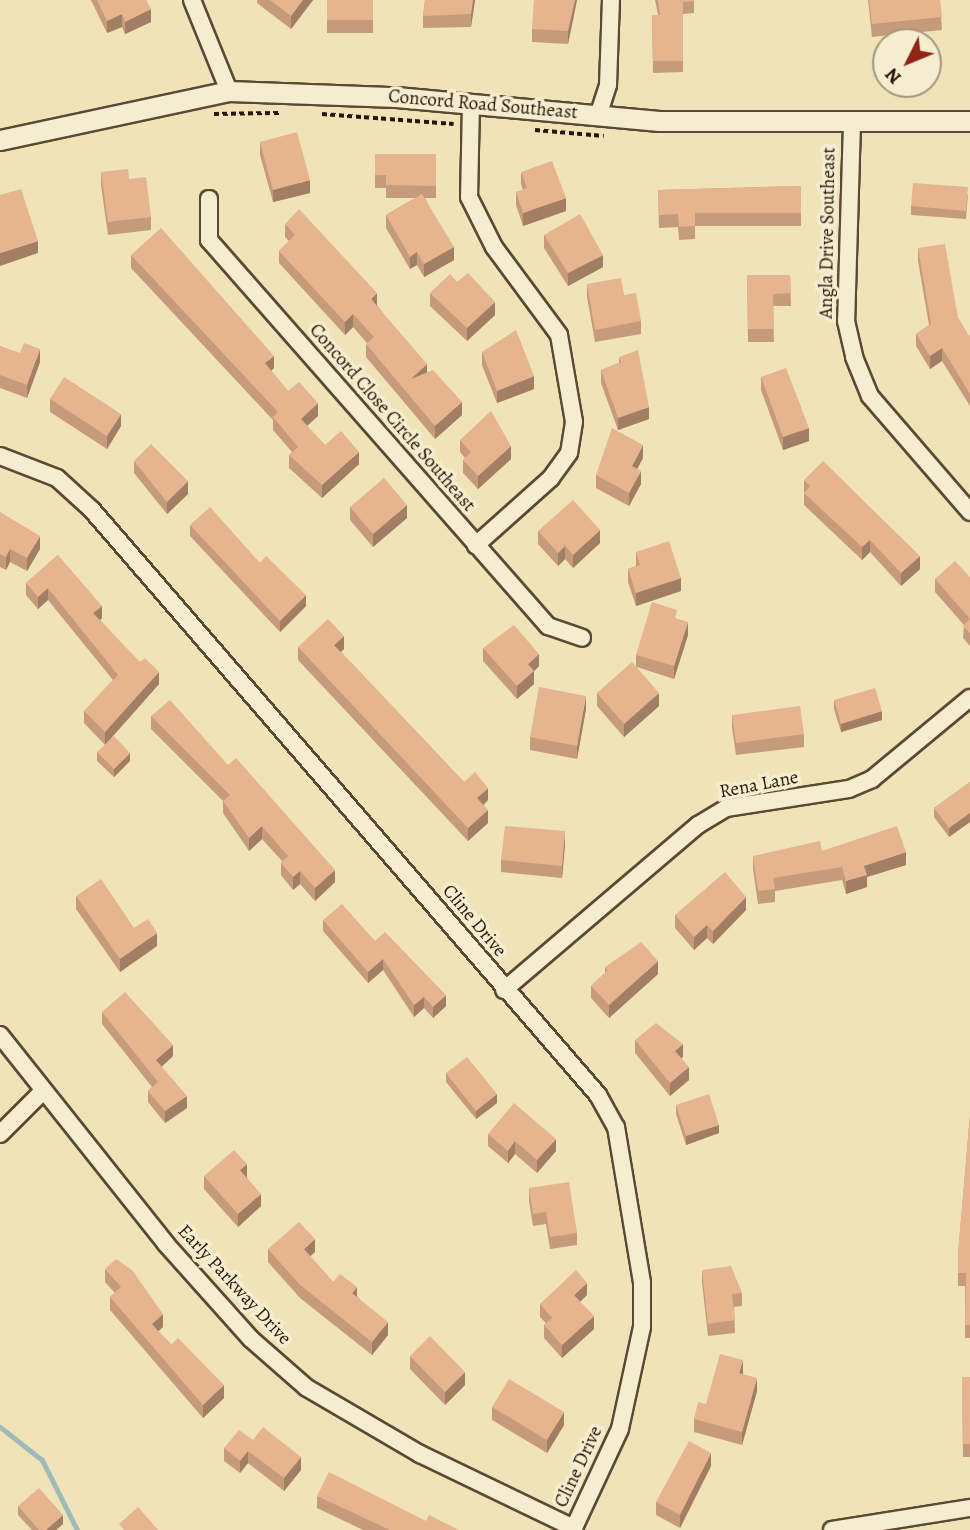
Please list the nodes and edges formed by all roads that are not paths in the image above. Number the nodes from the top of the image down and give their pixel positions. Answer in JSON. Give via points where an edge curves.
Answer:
{"nodes":[{"id":1,"x":192,"y":0,"type":"edge"},
{"id":2,"x":611,"y":0,"type":"edge"},
{"id":3,"x":229,"y":91,"type":"junction"},
{"id":4,"x":471,"y":103,"type":"junction"},
{"id":5,"x":598,"y":116,"type":"junction"},
{"id":6,"x":970,"y":121,"type":"edge"},
{"id":7,"x":852,"y":123,"type":"junction"},
{"id":8,"x":0,"y":140,"type":"edge"},
{"id":9,"x":209,"y":199,"type":"dead end"},
{"id":10,"x":0,"y":456,"type":"edge"},
{"id":11,"x":970,"y":512,"type":"edge"},
{"id":12,"x":476,"y":545,"type":"junction"},
{"id":13,"x":583,"y":638,"type":"dead end"},
{"id":14,"x":970,"y":698,"type":"edge"},
{"id":15,"x":504,"y":990,"type":"junction"},
{"id":16,"x":0,"y":1035,"type":"edge"},
{"id":17,"x":41,"y":1093,"type":"junction"},
{"id":18,"x":0,"y":1133,"type":"edge"},
{"id":19,"x":970,"y":1508,"type":"edge"},
{"id":20,"x":574,"y":1529,"type":"edge"},
{"id":21,"x":832,"y":1530,"type":"edge"}],
"edges":[{"from":1,"to":3,"type":"street"},
{"from":2,"to":5,"type":"street","via":[[608,85]]},
{"from":3,"to":4,"type":"street","name":"Concord Road Southeast"},
{"from":3,"to":8,"type":"street","name":"Concord Road Southeast"},
{"from":4,"to":5,"type":"street","name":"Concord Road Southeast"},
{"from":4,"to":12,"type":"street","via":[[469,197],[494,247],[559,335],[574,422],[569,453],[551,478]]},
{"from":5,"to":7,"type":"street","name":"Concord Road Southeast"},
{"from":6,"to":7,"type":"street","name":"Concord Road Southeast"},
{"from":7,"to":11,"type":"street","name":"Angla Drive Southeast","via":[[846,321],[854,357],[870,396]]},
{"from":9,"to":12,"type":"street","name":"Concord Close Circle Southeast","via":[[209,240]]},
{"from":10,"to":15,"type":"street","name":"Cline Drive","via":[[57,478],[92,510]]},
{"from":12,"to":13,"type":"street","name":"Concord Close Circle Southeast","via":[[548,626]]},
{"from":14,"to":15,"type":"street","name":"Rena Lane","via":[[872,779],[849,789],[726,808],[698,825]]},
{"from":15,"to":20,"type":"street","name":"Cline Drive","via":[[598,1095],[616,1126],[642,1283],[635,1376],[620,1429]]},
{"from":16,"to":17,"type":"street","name":"Early Parkway Drive"},
{"from":17,"to":18,"type":"street"},
{"from":17,"to":20,"type":"street","name":"Early Parkway Drive","via":[[250,1339],[307,1388],[419,1454]]},
{"from":19,"to":21,"type":"street"}]}
